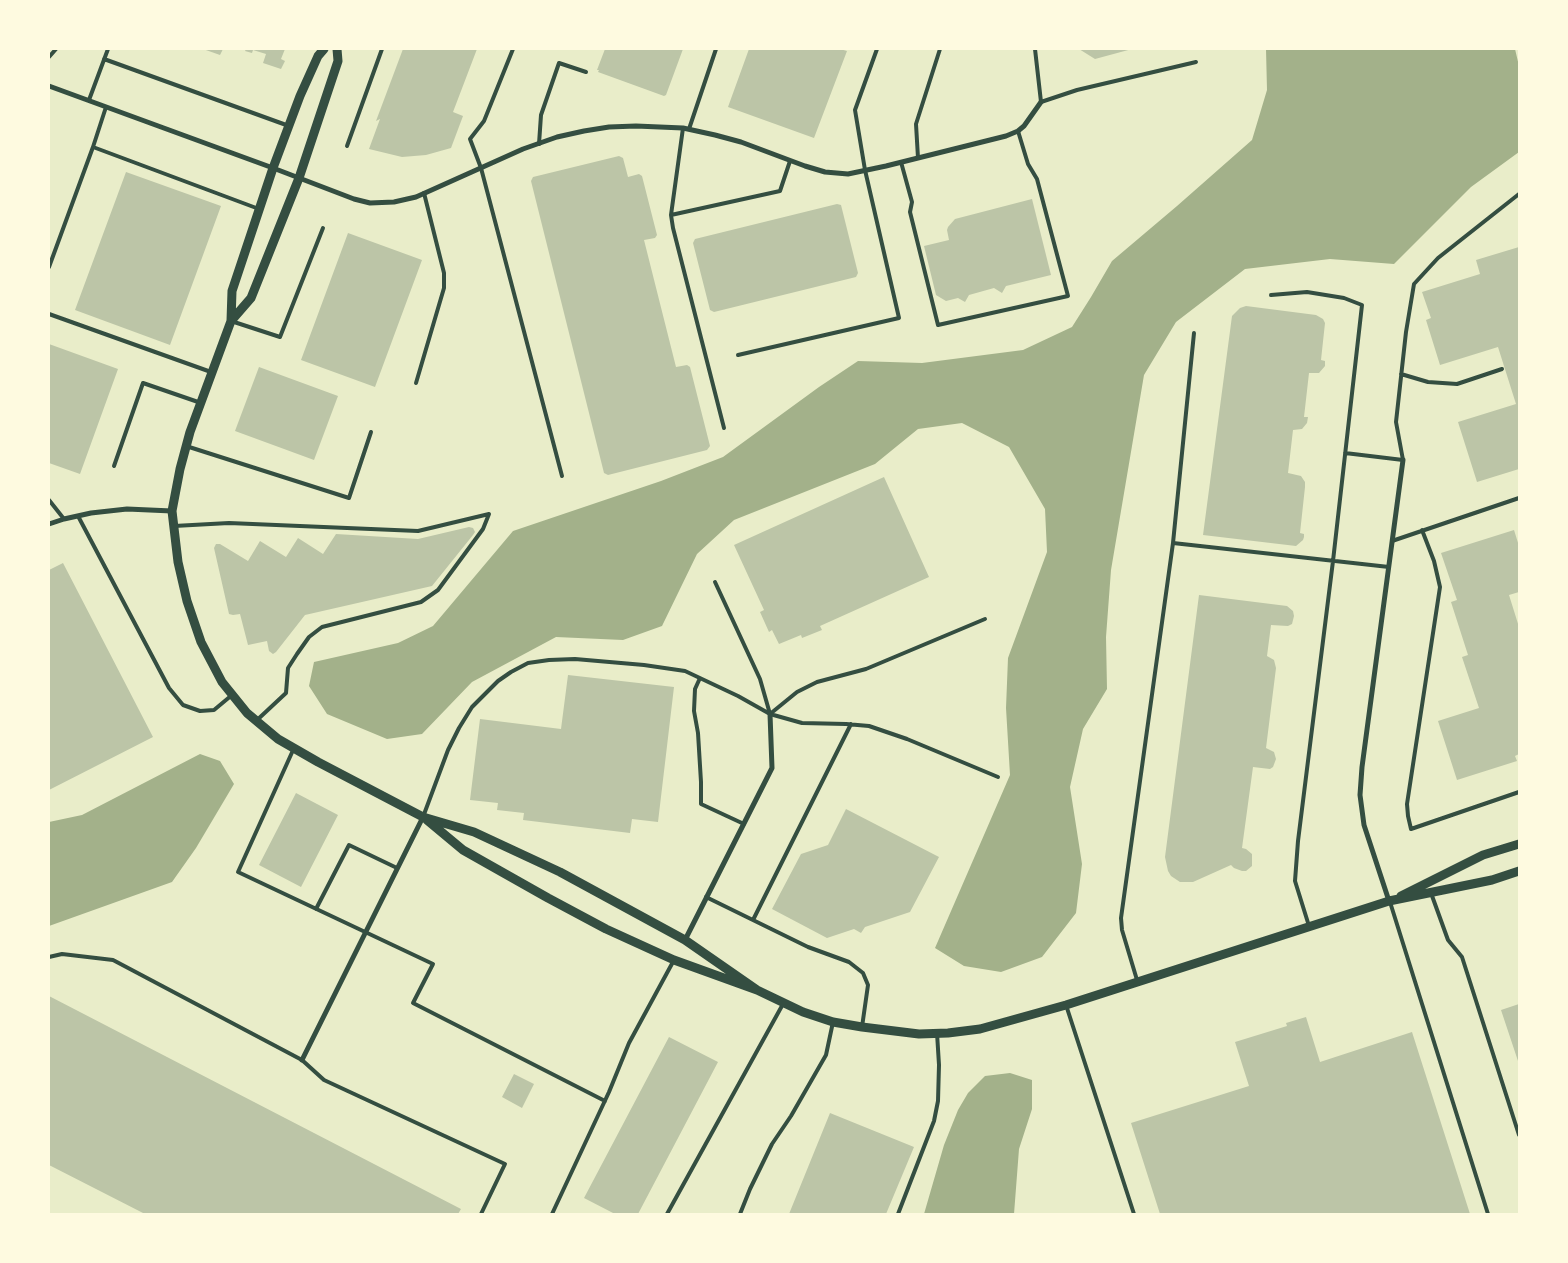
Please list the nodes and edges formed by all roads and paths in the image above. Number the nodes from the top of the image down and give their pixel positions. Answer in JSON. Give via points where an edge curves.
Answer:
{"nodes":[{"id":1,"x":56,"y":49,"type":"edge"},
{"id":2,"x":108,"y":49,"type":"edge"},
{"id":3,"x":324,"y":49,"type":"edge"},
{"id":4,"x":337,"y":49,"type":"edge"},
{"id":5,"x":376,"y":49,"type":"edge"},
{"id":6,"x":514,"y":49,"type":"edge"},
{"id":7,"x":716,"y":49,"type":"edge"},
{"id":8,"x":877,"y":49,"type":"edge"},
{"id":9,"x":940,"y":49,"type":"edge"},
{"id":10,"x":1035,"y":49,"type":"edge"},
{"id":11,"x":382,"y":50,"type":"edge"},
{"id":12,"x":49,"y":57,"type":"edge"},
{"id":13,"x":104,"y":59,"type":"junction"},
{"id":14,"x":1196,"y":62,"type":"dead end"},
{"id":15,"x":586,"y":72,"type":"dead end"},
{"id":16,"x":49,"y":86,"type":"edge"},
{"id":17,"x":89,"y":100,"type":"junction"},
{"id":18,"x":1041,"y":102,"type":"junction"},
{"id":19,"x":106,"y":107,"type":"junction"},
{"id":20,"x":289,"y":126,"type":"junction"},
{"id":21,"x":686,"y":128,"type":"junction"},
{"id":22,"x":1018,"y":131,"type":"junction"},
{"id":23,"x":539,"y":144,"type":"junction"},
{"id":24,"x":347,"y":146,"type":"dead end"},
{"id":25,"x":93,"y":147,"type":"junction"},
{"id":26,"x":918,"y":158,"type":"junction"},
{"id":27,"x":790,"y":161,"type":"junction"},
{"id":28,"x":901,"y":162,"type":"junction"},
{"id":29,"x":273,"y":168,"type":"junction"},
{"id":30,"x":481,"y":168,"type":"junction"},
{"id":31,"x":865,"y":170,"type":"junction"},
{"id":32,"x":299,"y":178,"type":"junction"},
{"id":33,"x":424,"y":194,"type":"junction"},
{"id":34,"x":1519,"y":194,"type":"edge"},
{"id":35,"x":259,"y":209,"type":"junction"},
{"id":36,"x":671,"y":215,"type":"junction"},
{"id":37,"x":323,"y":228,"type":"dead end"},
{"id":38,"x":49,"y":267,"type":"edge"},
{"id":39,"x":1271,"y":295,"type":"dead end"},
{"id":40,"x":49,"y":314,"type":"edge"},
{"id":41,"x":231,"y":321,"type":"junction"},
{"id":42,"x":1194,"y":333,"type":"dead end"},
{"id":43,"x":738,"y":355,"type":"dead end"},
{"id":44,"x":1502,"y":369,"type":"dead end"},
{"id":45,"x":212,"y":373,"type":"junction"},
{"id":46,"x":1402,"y":374,"type":"junction"},
{"id":47,"x":416,"y":383,"type":"dead end"},
{"id":48,"x":200,"y":403,"type":"junction"},
{"id":49,"x":724,"y":428,"type":"dead end"},
{"id":50,"x":370,"y":432,"type":"dead end"},
{"id":51,"x":186,"y":446,"type":"junction"},
{"id":52,"x":1345,"y":453,"type":"junction"},
{"id":53,"x":1403,"y":460,"type":"junction"},
{"id":54,"x":114,"y":466,"type":"dead end"},
{"id":55,"x":562,"y":476,"type":"dead end"},
{"id":56,"x":1519,"y":498,"type":"edge"},
{"id":57,"x":49,"y":500,"type":"edge"},
{"id":58,"x":172,"y":511,"type":"junction"},
{"id":59,"x":78,"y":516,"type":"junction"},
{"id":60,"x":64,"y":519,"type":"junction"},
{"id":61,"x":49,"y":524,"type":"edge"},
{"id":62,"x":174,"y":526,"type":"junction"},
{"id":63,"x":1422,"y":530,"type":"junction"},
{"id":64,"x":1392,"y":540,"type":"junction"},
{"id":65,"x":1173,"y":544,"type":"junction"},
{"id":66,"x":1333,"y":561,"type":"junction"},
{"id":67,"x":1389,"y":567,"type":"junction"},
{"id":68,"x":715,"y":582,"type":"dead end"},
{"id":69,"x":985,"y":619,"type":"dead end"},
{"id":70,"x":700,"y":678,"type":"junction"},
{"id":71,"x":232,"y":694,"type":"junction"},
{"id":72,"x":770,"y":714,"type":"junction"},
{"id":73,"x":256,"y":721,"type":"junction"},
{"id":74,"x":851,"y":724,"type":"junction"},
{"id":75,"x":294,"y":748,"type":"junction"},
{"id":76,"x":998,"y":777,"type":"dead end"},
{"id":77,"x":1519,"y":792,"type":"edge"},
{"id":78,"x":422,"y":817,"type":"junction"},
{"id":79,"x":744,"y":824,"type":"junction"},
{"id":80,"x":1519,"y":844,"type":"edge"},
{"id":81,"x":397,"y":868,"type":"junction"},
{"id":82,"x":1519,"y":871,"type":"edge"},
{"id":83,"x":1431,"y":893,"type":"junction"},
{"id":84,"x":706,"y":897,"type":"junction"},
{"id":85,"x":1390,"y":901,"type":"junction"},
{"id":86,"x":316,"y":909,"type":"junction"},
{"id":87,"x":753,"y":920,"type":"junction"},
{"id":88,"x":1310,"y":927,"type":"junction"},
{"id":89,"x":365,"y":932,"type":"junction"},
{"id":90,"x":685,"y":940,"type":"junction"},
{"id":91,"x":49,"y":957,"type":"edge"},
{"id":92,"x":674,"y":960,"type":"junction"},
{"id":93,"x":1138,"y":982,"type":"junction"},
{"id":94,"x":757,"y":990,"type":"junction"},
{"id":95,"x":784,"y":1003,"type":"junction"},
{"id":96,"x":1066,"y":1005,"type":"junction"},
{"id":97,"x":834,"y":1022,"type":"junction"},
{"id":98,"x":862,"y":1027,"type":"junction"},
{"id":99,"x":937,"y":1033,"type":"junction"},
{"id":100,"x":302,"y":1060,"type":"junction"},
{"id":101,"x":604,"y":1102,"type":"junction"},
{"id":102,"x":1519,"y":1135,"type":"edge"},
{"id":103,"x":481,"y":1214,"type":"edge"},
{"id":104,"x":552,"y":1214,"type":"edge"},
{"id":105,"x":667,"y":1214,"type":"edge"},
{"id":106,"x":740,"y":1214,"type":"edge"},
{"id":107,"x":898,"y":1214,"type":"edge"},
{"id":108,"x":1134,"y":1214,"type":"edge"},
{"id":109,"x":1488,"y":1214,"type":"edge"}],
"edges":[{"from":1,"to":12,"type":"lane"},
{"from":2,"to":13,"type":"lane"},
{"from":3,"to":20,"type":"street","via":[[318,56]]},
{"from":4,"to":32,"type":"street","via":[[338,61]]},
{"from":5,"to":11,"type":"lane"},
{"from":6,"to":30,"type":"lane","via":[[484,122],[470,139]]},
{"from":7,"to":21,"type":"lane"},
{"from":8,"to":31,"type":"lane","via":[[855,110]]},
{"from":9,"to":26,"type":"lane","via":[[916,124]]},
{"from":10,"to":18,"type":"lane"},
{"from":11,"to":24,"type":"lane"},
{"from":13,"to":17,"type":"lane"},
{"from":13,"to":20,"type":"lane"},
{"from":14,"to":18,"type":"lane","via":[[1077,90]]},
{"from":15,"to":23,"type":"lane","via":[[559,63],[541,115]]},
{"from":16,"to":17,"type":"street"},
{"from":17,"to":19,"type":"street"},
{"from":18,"to":22,"type":"street"},
{"from":19,"to":25,"type":"lane"},
{"from":19,"to":29,"type":"street"},
{"from":20,"to":29,"type":"street"},
{"from":21,"to":23,"type":"street","via":[[609,127]]},
{"from":21,"to":27,"type":"street","via":[[741,142]]},
{"from":21,"to":36,"type":"lane"},
{"from":22,"to":26,"type":"street"},
{"from":22,"to":28,"type":"lane","via":[[1028,164],[1037,179],[1068,296],[938,324]]},
{"from":23,"to":30,"type":"street"},
{"from":25,"to":35,"type":"lane"},
{"from":25,"to":38,"type":"lane"},
{"from":26,"to":28,"type":"street"},
{"from":27,"to":31,"type":"street","via":[[825,172],[848,174]]},
{"from":27,"to":36,"type":"lane","via":[[780,191]]},
{"from":28,"to":31,"type":"street"},
{"from":29,"to":32,"type":"street"},
{"from":29,"to":35,"type":"street"},
{"from":30,"to":33,"type":"street"},
{"from":30,"to":55,"type":"lane"},
{"from":31,"to":43,"type":"lane","via":[[899,318]]},
{"from":32,"to":33,"type":"street","via":[[370,203],[394,202]]},
{"from":32,"to":41,"type":"street","via":[[251,298]]},
{"from":33,"to":47,"type":"lane","via":[[444,273],[444,288]]},
{"from":34,"to":46,"type":"lane","via":[[1438,258],[1414,284]]},
{"from":35,"to":41,"type":"street","via":[[232,291]]},
{"from":36,"to":49,"type":"lane"},
{"from":37,"to":41,"type":"lane","via":[[280,336]]},
{"from":39,"to":52,"type":"lane","via":[[1307,292],[1344,298],[1362,305]]},
{"from":40,"to":45,"type":"lane"},
{"from":41,"to":45,"type":"street"},
{"from":42,"to":65,"type":"lane"},
{"from":44,"to":46,"type":"lane","via":[[1457,384],[1428,382]]},
{"from":45,"to":48,"type":"street"},
{"from":46,"to":53,"type":"lane","via":[[1396,422]]},
{"from":48,"to":51,"type":"street"},
{"from":48,"to":54,"type":"lane","via":[[143,383]]},
{"from":50,"to":51,"type":"lane","via":[[349,498]]},
{"from":51,"to":58,"type":"street"},
{"from":52,"to":53,"type":"lane"},
{"from":52,"to":66,"type":"lane"},
{"from":53,"to":64,"type":"street"},
{"from":56,"to":63,"type":"lane"},
{"from":57,"to":60,"type":"lane"},
{"from":58,"to":59,"type":"street","via":[[127,509]]},
{"from":58,"to":62,"type":"street"},
{"from":59,"to":60,"type":"street"},
{"from":59,"to":71,"type":"lane","via":[[174,694],[184,705],[200,711],[214,710]]},
{"from":60,"to":61,"type":"street"},
{"from":62,"to":71,"type":"street","via":[[186,601],[201,642]]},
{"from":62,"to":73,"type":"lane","via":[[229,523],[418,531],[489,514],[483,529],[438,590],[421,602],[322,627],[309,637],[288,668],[286,693]]},
{"from":63,"to":64,"type":"lane"},
{"from":63,"to":77,"type":"lane","via":[[1440,587],[1407,804],[1411,829]]},
{"from":64,"to":67,"type":"street"},
{"from":65,"to":66,"type":"lane"},
{"from":65,"to":93,"type":"lane","via":[[1120,918]]},
{"from":66,"to":67,"type":"lane"},
{"from":66,"to":88,"type":"lane","via":[[1295,881]]},
{"from":67,"to":85,"type":"street","via":[[1360,795],[1364,825]]},
{"from":68,"to":72,"type":"lane","via":[[760,679]]},
{"from":69,"to":72,"type":"lane","via":[[866,670],[817,682]]},
{"from":70,"to":72,"type":"lane"},
{"from":70,"to":78,"type":"lane","via":[[685,671],[575,658],[528,663],[498,681],[472,707],[448,750]]},
{"from":70,"to":79,"type":"lane","via":[[695,689],[694,711],[701,804]]},
{"from":71,"to":73,"type":"street"},
{"from":72,"to":74,"type":"lane","via":[[802,723]]},
{"from":72,"to":79,"type":"street","via":[[772,768]]},
{"from":73,"to":75,"type":"street"},
{"from":74,"to":76,"type":"lane","via":[[869,726],[902,737]]},
{"from":74,"to":87,"type":"lane"},
{"from":75,"to":78,"type":"street"},
{"from":75,"to":86,"type":"lane","via":[[238,872]]},
{"from":78,"to":81,"type":"street"},
{"from":78,"to":90,"type":"street","via":[[474,832],[560,872]]},
{"from":78,"to":92,"type":"street","via":[[463,850],[606,929]]},
{"from":79,"to":84,"type":"street"},
{"from":80,"to":85,"type":"street","via":[[1483,855]]},
{"from":81,"to":86,"type":"lane","via":[[349,846]]},
{"from":81,"to":89,"type":"street"},
{"from":82,"to":83,"type":"street"},
{"from":83,"to":85,"type":"street"},
{"from":83,"to":102,"type":"lane","via":[[1448,940],[1462,957]]},
{"from":84,"to":87,"type":"lane"},
{"from":84,"to":90,"type":"street"},
{"from":85,"to":88,"type":"street"},
{"from":85,"to":109,"type":"lane"},
{"from":86,"to":89,"type":"lane"},
{"from":87,"to":98,"type":"lane","via":[[808,947],[849,962],[863,973],[868,985]]},
{"from":88,"to":93,"type":"street"},
{"from":89,"to":100,"type":"street"},
{"from":89,"to":101,"type":"lane","via":[[433,964],[413,1003]]},
{"from":90,"to":94,"type":"street"},
{"from":91,"to":100,"type":"lane","via":[[62,954],[113,960]]},
{"from":92,"to":94,"type":"street"},
{"from":92,"to":101,"type":"lane","via":[[629,1043]]},
{"from":93,"to":96,"type":"street"},
{"from":94,"to":95,"type":"street"},
{"from":95,"to":97,"type":"street"},
{"from":95,"to":105,"type":"lane"},
{"from":96,"to":99,"type":"street","via":[[980,1028]]},
{"from":96,"to":108,"type":"lane"},
{"from":97,"to":98,"type":"street"},
{"from":97,"to":106,"type":"lane","via":[[826,1055],[772,1144]]},
{"from":98,"to":99,"type":"street"},
{"from":99,"to":107,"type":"lane","via":[[938,1101],[934,1121]]},
{"from":100,"to":103,"type":"lane","via":[[324,1080],[505,1164]]},
{"from":101,"to":104,"type":"lane"}]}
